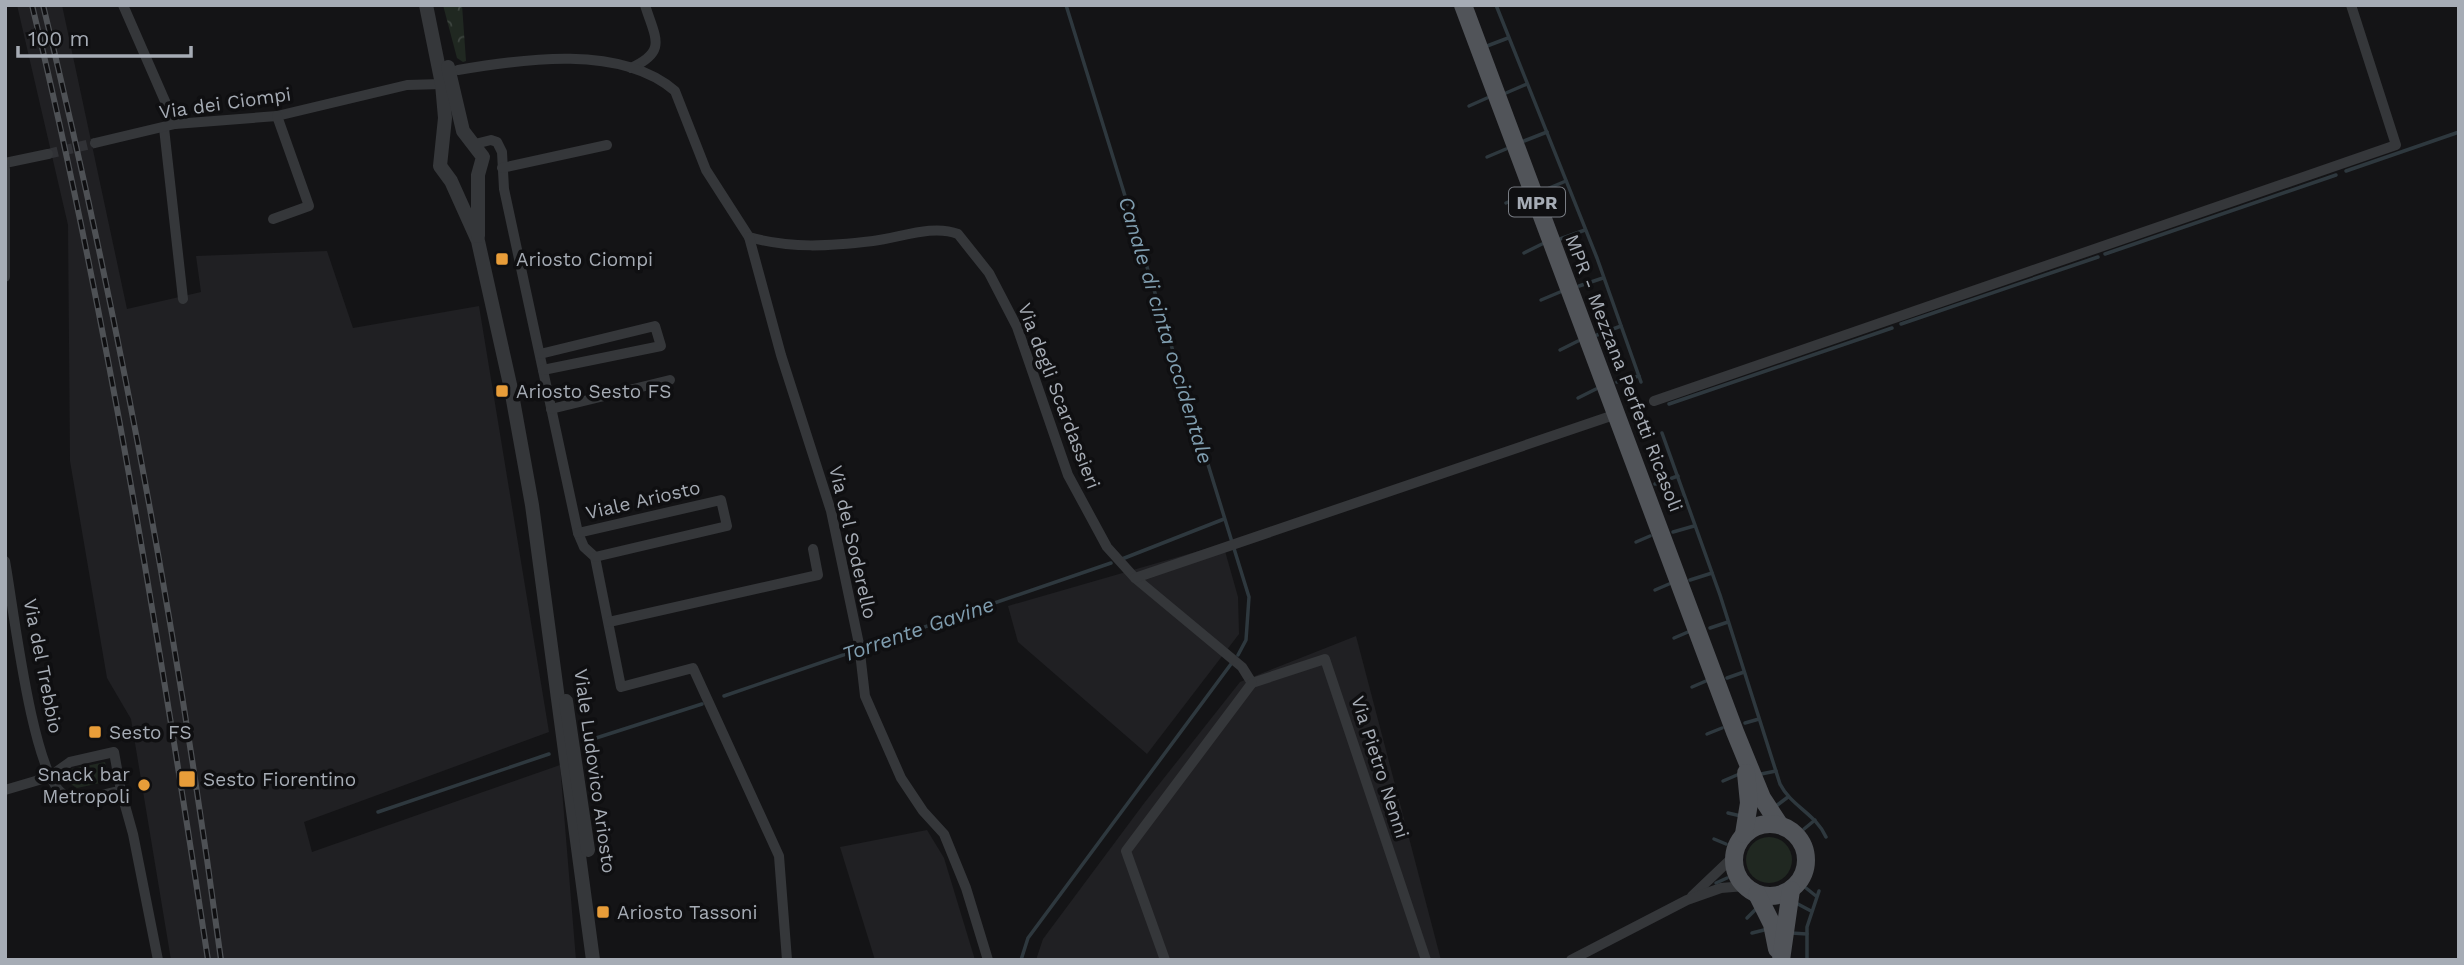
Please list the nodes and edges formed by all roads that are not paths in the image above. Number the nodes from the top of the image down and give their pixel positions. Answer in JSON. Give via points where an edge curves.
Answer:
{"nodes":[{"id":1,"x":123,"y":5,"type":"edge"},
{"id":2,"x":426,"y":5,"type":"edge"},
{"id":3,"x":436,"y":5,"type":"edge"},
{"id":4,"x":645,"y":5,"type":"edge"},
{"id":5,"x":1463,"y":5,"type":"edge"},
{"id":6,"x":2351,"y":5,"type":"edge"},
{"id":7,"x":631,"y":68,"type":"junction"},
{"id":8,"x":450,"y":76,"type":"junction"},
{"id":9,"x":277,"y":116,"type":"junction"},
{"id":10,"x":169,"y":126,"type":"junction"},
{"id":11,"x":95,"y":143,"type":"tunnel mouth"},
{"id":12,"x":474,"y":144,"type":"junction"},
{"id":13,"x":607,"y":145,"type":"dead end"},
{"id":14,"x":441,"y":151,"type":"junction"},
{"id":15,"x":48,"y":154,"type":"tunnel mouth"},
{"id":16,"x":5,"y":163,"type":"edge"},
{"id":17,"x":502,"y":168,"type":"junction"},
{"id":18,"x":5,"y":169,"type":"edge"},
{"id":19,"x":478,"y":175,"type":"junction"},
{"id":20,"x":452,"y":181,"type":"junction"},
{"id":21,"x":273,"y":219,"type":"dead end"},
{"id":22,"x":6,"y":230,"type":"edge"},
{"id":23,"x":749,"y":237,"type":"junction"},
{"id":24,"x":478,"y":241,"type":"junction"},
{"id":25,"x":5,"y":277,"type":"edge"},
{"id":26,"x":183,"y":299,"type":"dead end"},
{"id":27,"x":540,"y":355,"type":"junction"},
{"id":28,"x":543,"y":370,"type":"junction"},
{"id":29,"x":670,"y":380,"type":"dead end"},
{"id":30,"x":1654,"y":401,"type":"dead end"},
{"id":31,"x":551,"y":409,"type":"junction"},
{"id":32,"x":1608,"y":418,"type":"dead end"},
{"id":33,"x":578,"y":533,"type":"junction"},
{"id":34,"x":813,"y":549,"type":"dead end"},
{"id":35,"x":595,"y":557,"type":"junction"},
{"id":36,"x":5,"y":561,"type":"edge"},
{"id":37,"x":1135,"y":578,"type":"junction"},
{"id":38,"x":609,"y":622,"type":"junction"},
{"id":39,"x":1252,"y":683,"type":"junction"},
{"id":40,"x":1744,"y":756,"type":"junction"},
{"id":41,"x":49,"y":777,"type":"junction"},
{"id":42,"x":5,"y":790,"type":"edge"},
{"id":43,"x":121,"y":791,"type":"junction"},
{"id":44,"x":1779,"y":824,"type":"junction"},
{"id":45,"x":1744,"y":834,"type":"junction"},
{"id":46,"x":1734,"y":856,"type":"junction"},
{"id":47,"x":1751,"y":890,"type":"junction"},
{"id":48,"x":1791,"y":890,"type":"junction"},
{"id":49,"x":1687,"y":900,"type":"junction"},
{"id":50,"x":158,"y":960,"type":"edge"},
{"id":51,"x":593,"y":960,"type":"edge"},
{"id":52,"x":787,"y":960,"type":"edge"},
{"id":53,"x":988,"y":960,"type":"edge"},
{"id":54,"x":1165,"y":960,"type":"edge"},
{"id":55,"x":1426,"y":960,"type":"edge"},
{"id":56,"x":1571,"y":960,"type":"edge"},
{"id":57,"x":1780,"y":960,"type":"edge"}],
"edges":[{"from":1,"to":10,"type":"street"},
{"from":2,"to":8,"type":"street","name":"Viale Ludovico Ariosto"},
{"from":3,"to":8,"type":"street","name":"Viale Ludovico Ariosto"},
{"from":4,"to":7,"type":"street","via":[[657,44],[649,60]]},
{"from":5,"to":40,"type":"main road","name":"MPR - Mezzana Perfetti Ricasoli","number":"MPR"},
{"from":6,"to":30,"type":"street","via":[[2396,145]]},
{"from":7,"to":8,"type":"street","name":"Via dei Ciompi","via":[[565,58],[500,63]]},
{"from":7,"to":23,"type":"street","via":[[675,90],[706,170]]},
{"from":8,"to":9,"type":"street","name":"Via dei Ciompi"},
{"from":8,"to":12,"type":"street","name":"Viale Ludovico Ariosto","via":[[463,131]]},
{"from":8,"to":14,"type":"street","name":"Viale Ludovico Ariosto"},
{"from":9,"to":10,"type":"street","name":"Via dei Ciompi"},
{"from":9,"to":21,"type":"street","via":[[309,201],[308,208]]},
{"from":10,"to":11,"type":"street","name":"Via dei Ciompi"},
{"from":10,"to":26,"type":"street"},
{"from":12,"to":14,"type":"street","via":[[459,139]]},
{"from":12,"to":17,"type":"street","via":[[497,142]]},
{"from":12,"to":19,"type":"street","name":"Viale Ludovico Ariosto","via":[[483,158]]},
{"from":13,"to":17,"type":"street"},
{"from":14,"to":20,"type":"street","name":"Viale Ludovico Ariosto","via":[[441,170]]},
{"from":15,"to":16,"type":"street"},
{"from":17,"to":27,"type":"street"},
{"from":18,"to":22,"type":"street"},
{"from":19,"to":20,"type":"street","via":[[464,183]]},
{"from":19,"to":24,"type":"street","name":"Viale Ludovico Ariosto"},
{"from":20,"to":24,"type":"street","name":"Viale Ludovico Ariosto"},
{"from":22,"to":25,"type":"street"},
{"from":23,"to":37,"type":"street","name":"Via degli Scardassieri","via":[[800,248],[936,230],[958,234],[989,273],[1017,327],[1047,421],[1082,505],[1107,547]]},
{"from":23,"to":53,"type":"street","name":"Via del Soderello","via":[[831,511],[865,696],[901,778],[944,834]]},
{"from":24,"to":51,"type":"street","name":"Viale Ludovico Ariosto","via":[[514,409],[579,778],[594,903]]},
{"from":27,"to":28,"type":"street"},
{"from":27,"to":28,"type":"street","via":[[655,326],[660,346]]},
{"from":28,"to":31,"type":"street"},
{"from":29,"to":31,"type":"street"},
{"from":31,"to":33,"type":"street"},
{"from":32,"to":37,"type":"street"},
{"from":33,"to":35,"type":"street"},
{"from":33,"to":35,"type":"street","name":"Viale Ariosto","via":[[721,500],[727,526]]},
{"from":34,"to":38,"type":"street","via":[[818,575]]},
{"from":35,"to":38,"type":"street"},
{"from":36,"to":41,"type":"street","name":"Via del Trebbio","via":[[35,729]]},
{"from":37,"to":39,"type":"street","name":"Via degli Scardassieri","via":[[1242,667]]},
{"from":38,"to":52,"type":"street","via":[[621,687],[693,668],[779,856]]},
{"from":39,"to":54,"type":"street","via":[[1126,851]]},
{"from":39,"to":55,"type":"street","name":"Via Pietro Nenni","via":[[1325,659]]},
{"from":40,"to":44,"type":"main road","name":"MPR - Mezzana Perfetti Ricasoli","number":"MPR"},
{"from":40,"to":45,"type":"main road","name":"MPR - Mezzana Perfetti Ricasoli","number":"MPR","via":[[1749,803]]},
{"from":41,"to":42,"type":"street"},
{"from":41,"to":43,"type":"street","via":[[71,798]]},
{"from":41,"to":43,"type":"street","via":[[70,762],[114,752]]},
{"from":43,"to":50,"type":"street","via":[[134,834]]},
{"from":44,"to":45,"type":"main road","via":[[1760,824]]},
{"from":44,"to":48,"type":"main road","via":[[1796,834],[1805,850],[1806,869]]},
{"from":45,"to":46,"type":"main road"},
{"from":46,"to":47,"type":"main road","via":[[1734,867]]},
{"from":46,"to":49,"type":"street"},
{"from":47,"to":48,"type":"main road","via":[[1778,895]]},
{"from":47,"to":49,"type":"street","via":[[1721,888]]},
{"from":47,"to":57,"type":"main road","via":[[1772,925]]},
{"from":48,"to":57,"type":"main road"},
{"from":49,"to":56,"type":"street"}]}
